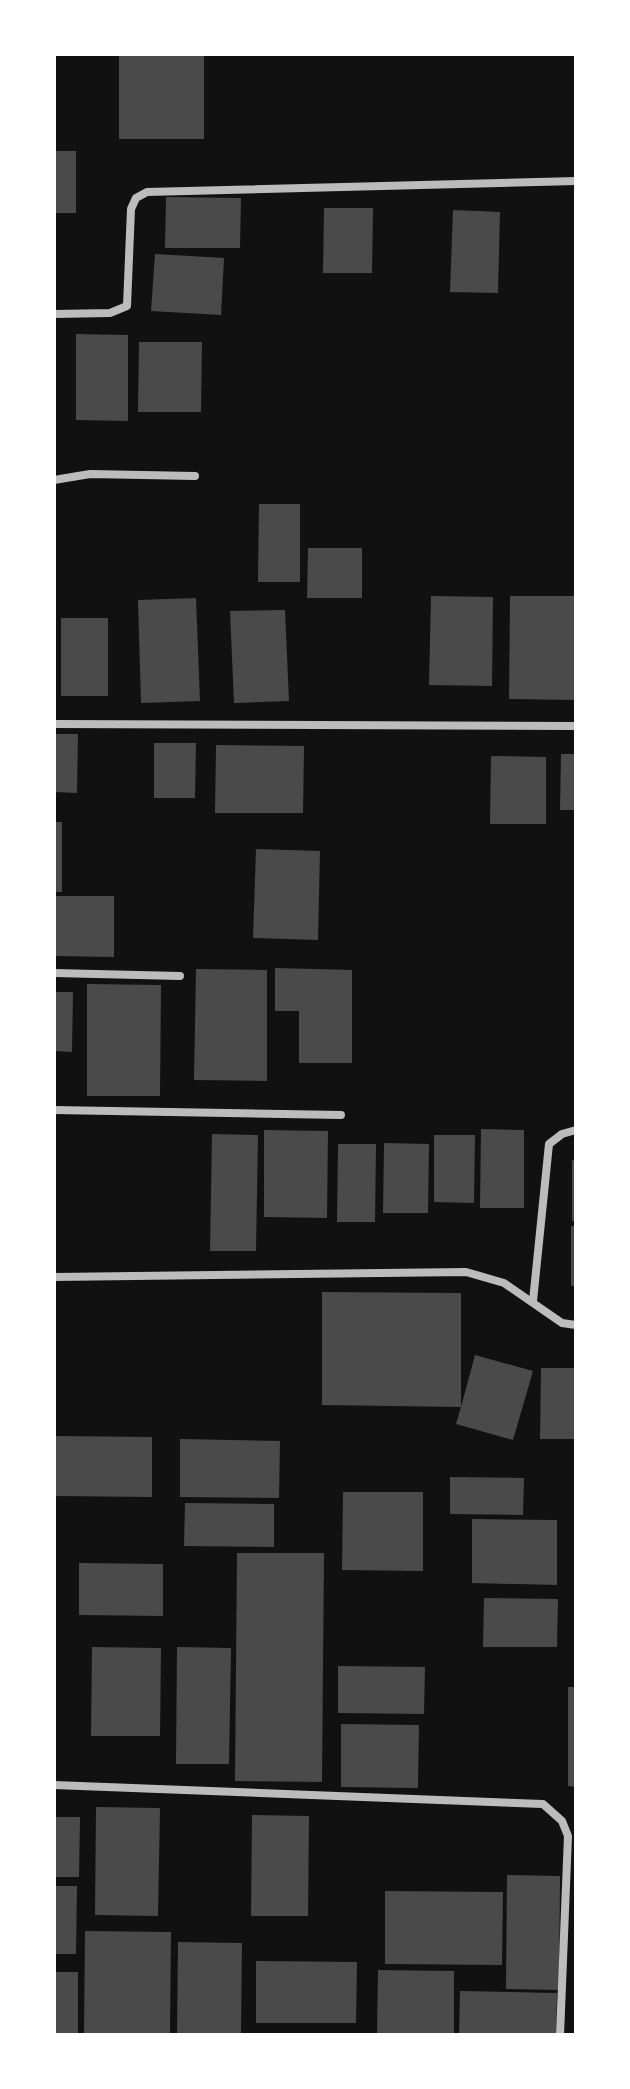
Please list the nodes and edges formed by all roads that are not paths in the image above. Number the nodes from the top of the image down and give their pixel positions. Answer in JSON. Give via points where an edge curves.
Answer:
{"nodes":[{"id":1,"x":576,"y":181,"type":"edge"},
{"id":2,"x":54,"y":314,"type":"edge"},
{"id":3,"x":195,"y":476,"type":"dead end"},
{"id":4,"x":54,"y":480,"type":"edge"},
{"id":5,"x":54,"y":724,"type":"edge"},
{"id":6,"x":576,"y":726,"type":"edge"},
{"id":7,"x":54,"y":973,"type":"edge"},
{"id":8,"x":180,"y":976,"type":"dead end"},
{"id":9,"x":54,"y":1110,"type":"edge"},
{"id":10,"x":341,"y":1115,"type":"dead end"},
{"id":11,"x":576,"y":1130,"type":"edge"},
{"id":12,"x":54,"y":1277,"type":"edge"},
{"id":13,"x":533,"y":1301,"type":"junction"},
{"id":14,"x":576,"y":1325,"type":"edge"},
{"id":15,"x":54,"y":1785,"type":"edge"},
{"id":16,"x":560,"y":2035,"type":"edge"}],
"edges":[{"from":1,"to":2,"type":"street","via":[[147,192],[131,209],[127,306],[117,312]]},
{"from":3,"to":4,"type":"street","via":[[90,474]]},
{"from":5,"to":6,"type":"street"},
{"from":7,"to":8,"type":"street"},
{"from":9,"to":10,"type":"street"},
{"from":11,"to":13,"type":"street","via":[[549,1144]]},
{"from":12,"to":13,"type":"street","via":[[466,1272],[504,1283]]},
{"from":13,"to":14,"type":"street","via":[[562,1323]]},
{"from":15,"to":16,"type":"street","via":[[543,1804],[562,1821],[568,1836]]}]}
